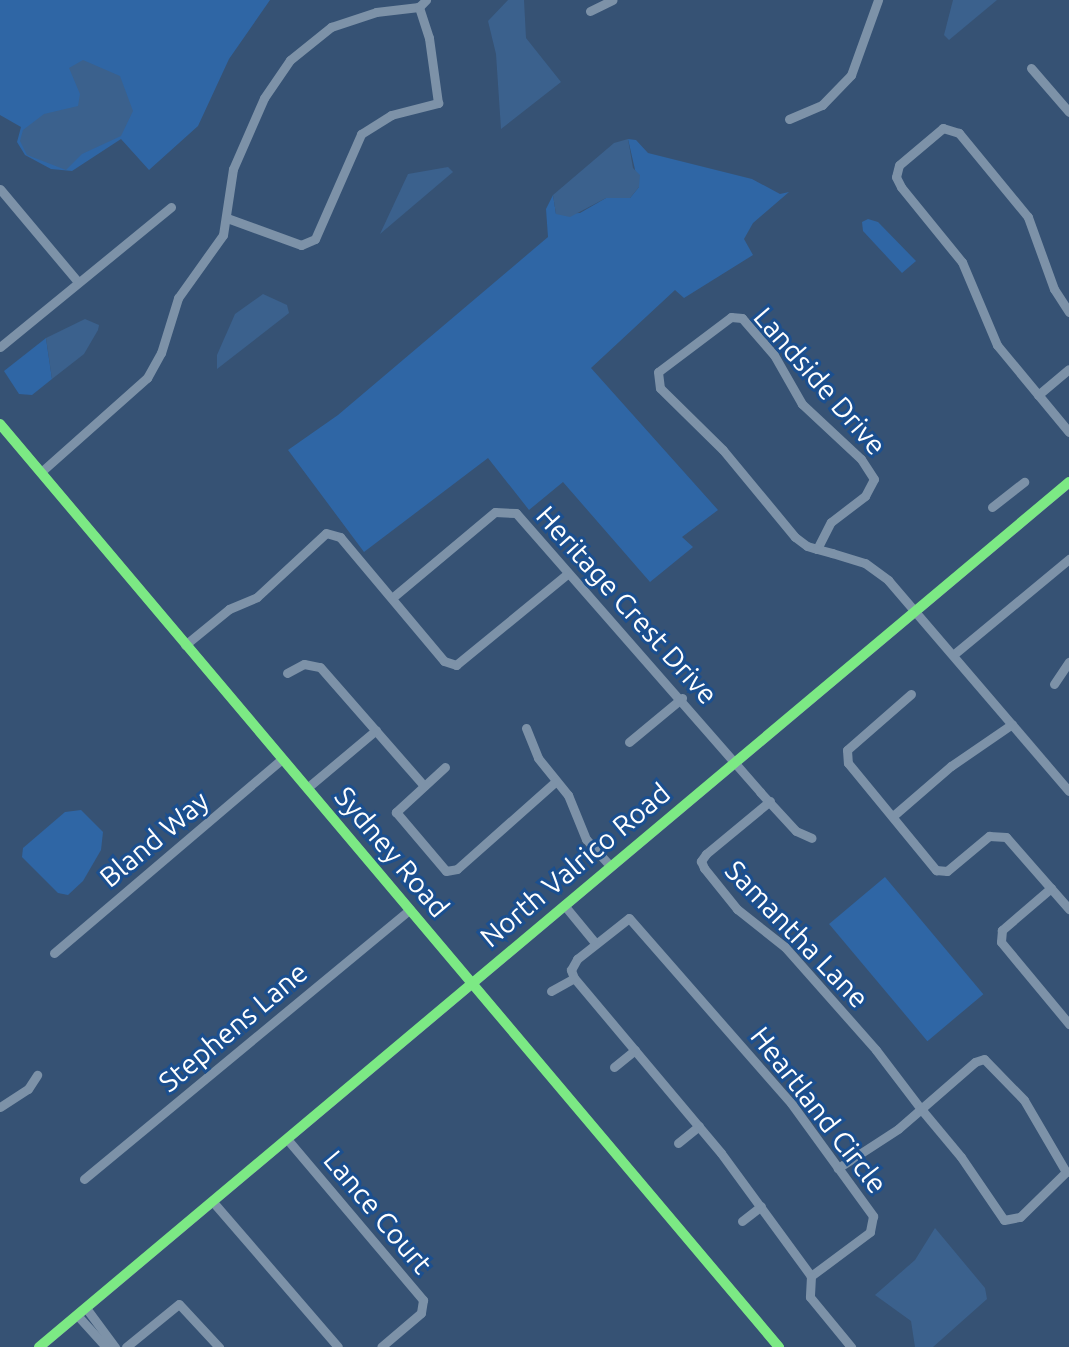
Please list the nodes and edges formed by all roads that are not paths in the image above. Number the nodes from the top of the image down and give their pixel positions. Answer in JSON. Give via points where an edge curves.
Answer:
{"nodes":[{"id":1,"x":613,"y":0,"type":"edge"},
{"id":2,"x":878,"y":0,"type":"edge"},
{"id":3,"x":422,"y":4,"type":"edge"},
{"id":4,"x":590,"y":11,"type":"dead end"},
{"id":5,"x":1031,"y":68,"type":"dead end"},
{"id":6,"x":1069,"y":112,"type":"edge"},
{"id":7,"x":789,"y":119,"type":"dead end"},
{"id":8,"x":0,"y":189,"type":"edge"},
{"id":9,"x":171,"y":207,"type":"dead end"},
{"id":10,"x":227,"y":218,"type":"junction"},
{"id":11,"x":78,"y":282,"type":"junction"},
{"id":12,"x":1069,"y":312,"type":"edge"},
{"id":13,"x":0,"y":347,"type":"edge"},
{"id":14,"x":1069,"y":369,"type":"edge"},
{"id":15,"x":1038,"y":395,"type":"junction"},
{"id":16,"x":0,"y":424,"type":"edge"},
{"id":17,"x":1069,"y":432,"type":"edge"},
{"id":18,"x":41,"y":472,"type":"junction"},
{"id":19,"x":1024,"y":482,"type":"dead end"},
{"id":20,"x":1069,"y":482,"type":"edge"},
{"id":21,"x":992,"y":507,"type":"dead end"},
{"id":22,"x":817,"y":549,"type":"junction"},
{"id":23,"x":1069,"y":559,"type":"edge"},
{"id":24,"x":567,"y":574,"type":"junction"},
{"id":25,"x":392,"y":598,"type":"junction"},
{"id":26,"x":915,"y":610,"type":"junction"},
{"id":27,"x":185,"y":645,"type":"junction"},
{"id":28,"x":953,"y":655,"type":"junction"},
{"id":29,"x":1069,"y":662,"type":"edge"},
{"id":30,"x":287,"y":673,"type":"dead end"},
{"id":31,"x":1054,"y":684,"type":"dead end"},
{"id":32,"x":911,"y":694,"type":"dead end"},
{"id":33,"x":682,"y":698,"type":"junction"},
{"id":34,"x":1012,"y":724,"type":"junction"},
{"id":35,"x":526,"y":728,"type":"dead end"},
{"id":36,"x":376,"y":730,"type":"junction"},
{"id":37,"x":629,"y":742,"type":"dead end"},
{"id":38,"x":282,"y":759,"type":"junction"},
{"id":39,"x":735,"y":762,"type":"junction"},
{"id":40,"x":445,"y":767,"type":"dead end"},
{"id":41,"x":556,"y":781,"type":"junction"},
{"id":42,"x":424,"y":786,"type":"junction"},
{"id":43,"x":307,"y":788,"type":"junction"},
{"id":44,"x":1069,"y":791,"type":"edge"},
{"id":45,"x":770,"y":801,"type":"junction"},
{"id":46,"x":893,"y":816,"type":"junction"},
{"id":47,"x":812,"y":838,"type":"dead end"},
{"id":48,"x":610,"y":866,"type":"junction"},
{"id":49,"x":1051,"y":888,"type":"junction"},
{"id":50,"x":566,"y":903,"type":"junction"},
{"id":51,"x":410,"y":909,"type":"junction"},
{"id":52,"x":1069,"y":909,"type":"edge"},
{"id":53,"x":598,"y":942,"type":"junction"},
{"id":54,"x":54,"y":953,"type":"dead end"},
{"id":55,"x":574,"y":978,"type":"junction"},
{"id":56,"x":472,"y":985,"type":"junction"},
{"id":57,"x":551,"y":991,"type":"dead end"},
{"id":58,"x":1069,"y":1024,"type":"edge"},
{"id":59,"x":635,"y":1050,"type":"junction"},
{"id":60,"x":614,"y":1067,"type":"dead end"},
{"id":61,"x":37,"y":1075,"type":"dead end"},
{"id":62,"x":0,"y":1107,"type":"edge"},
{"id":63,"x":921,"y":1109,"type":"junction"},
{"id":64,"x":699,"y":1126,"type":"junction"},
{"id":65,"x":287,"y":1139,"type":"junction"},
{"id":66,"x":678,"y":1143,"type":"dead end"},
{"id":67,"x":838,"y":1168,"type":"junction"},
{"id":68,"x":84,"y":1179,"type":"dead end"},
{"id":69,"x":213,"y":1202,"type":"junction"},
{"id":70,"x":761,"y":1206,"type":"junction"},
{"id":71,"x":742,"y":1221,"type":"dead end"},
{"id":72,"x":811,"y":1276,"type":"junction"},
{"id":73,"x":86,"y":1308,"type":"junction"},
{"id":74,"x":77,"y":1315,"type":"junction"},
{"id":75,"x":101,"y":1335,"type":"junction"},
{"id":76,"x":39,"y":1347,"type":"edge"},
{"id":77,"x":106,"y":1347,"type":"edge"},
{"id":78,"x":115,"y":1347,"type":"edge"},
{"id":79,"x":126,"y":1347,"type":"edge"},
{"id":80,"x":219,"y":1347,"type":"edge"},
{"id":81,"x":338,"y":1347,"type":"edge"},
{"id":82,"x":381,"y":1347,"type":"edge"},
{"id":83,"x":779,"y":1347,"type":"edge"},
{"id":84,"x":851,"y":1347,"type":"edge"}],
"edges":[{"from":1,"to":4,"type":"street"},
{"from":2,"to":7,"type":"street","via":[[851,75],[822,105]]},
{"from":3,"to":10,"type":"street","via":[[331,27],[290,60],[264,98],[233,169]]},
{"from":3,"to":10,"type":"street","via":[[438,103],[391,115],[361,134],[315,239],[301,245]]},
{"from":5,"to":6,"type":"street"},
{"from":8,"to":11,"type":"street"},
{"from":9,"to":11,"type":"street"},
{"from":10,"to":18,"type":"street","via":[[215,251],[178,298],[161,353],[147,378]]},
{"from":11,"to":13,"type":"street"},
{"from":12,"to":15,"type":"street","via":[[1054,289],[1028,217],[959,133],[943,128],[899,165],[896,177],[901,187],[962,262],[997,345]]},
{"from":14,"to":15,"type":"street"},
{"from":15,"to":17,"type":"street"},
{"from":16,"to":18,"type":"street","name":"Sydney Road"},
{"from":18,"to":27,"type":"street","name":"Sydney Road"},
{"from":19,"to":21,"type":"street"},
{"from":20,"to":26,"type":"street","name":"North Valrico Road"},
{"from":22,"to":22,"type":"street","name":"Landside Drive","via":[[795,537],[656,380],[662,368],[731,317],[742,318],[774,355],[802,404],[861,459],[874,479],[865,496],[826,528]]},
{"from":22,"to":26,"type":"street","name":"Landside Drive","via":[[865,563]]},
{"from":23,"to":28,"type":"street"},
{"from":24,"to":25,"type":"street","name":"Heritage Crest Drive","via":[[516,513],[503,508]]},
{"from":24,"to":25,"type":"street","via":[[456,665],[444,661]]},
{"from":24,"to":33,"type":"street","name":"Heritage Crest Drive","via":[[629,648],[654,665]]},
{"from":25,"to":27,"type":"street","via":[[340,537],[326,533],[257,597],[229,609]]},
{"from":26,"to":28,"type":"street","name":"Landside Drive"},
{"from":26,"to":39,"type":"street","name":"North Valrico Road"},
{"from":27,"to":38,"type":"street","name":"Sydney Road"},
{"from":28,"to":34,"type":"street","name":"Landside Drive"},
{"from":29,"to":31,"type":"street"},
{"from":30,"to":36,"type":"street","via":[[304,664],[320,667]]},
{"from":32,"to":46,"type":"street","via":[[847,750],[848,763]]},
{"from":33,"to":37,"type":"street"},
{"from":33,"to":39,"type":"street","name":"Heritage Crest Drive"},
{"from":34,"to":44,"type":"street","name":"Landside Drive"},
{"from":34,"to":46,"type":"street","via":[[951,766]]},
{"from":35,"to":41,"type":"street","via":[[538,758]]},
{"from":36,"to":42,"type":"street"},
{"from":36,"to":43,"type":"street"},
{"from":38,"to":43,"type":"street","name":"Sydney Road"},
{"from":38,"to":54,"type":"street","name":"Bland Way"},
{"from":39,"to":45,"type":"street","name":"Heritage Crest Drive"},
{"from":39,"to":48,"type":"street","name":"North Valrico Road"},
{"from":40,"to":42,"type":"street"},
{"from":41,"to":42,"type":"street","via":[[457,869],[446,871],[396,812]]},
{"from":41,"to":48,"type":"street","via":[[586,839]]},
{"from":43,"to":51,"type":"street","name":"Sydney Road"},
{"from":45,"to":47,"type":"street","name":"Heritage Crest Drive","via":[[796,831]]},
{"from":45,"to":63,"type":"street","name":"Samantha Lane","via":[[706,854],[704,868],[737,909],[785,947]]},
{"from":46,"to":49,"type":"street","via":[[936,870],[947,871],[989,836],[1006,837]]},
{"from":48,"to":50,"type":"street","name":"North Valrico Road"},
{"from":49,"to":52,"type":"street"},
{"from":49,"to":58,"type":"street","via":[[1002,930],[1001,942]]},
{"from":50,"to":53,"type":"street"},
{"from":50,"to":56,"type":"street","name":"North Valrico Road"},
{"from":51,"to":56,"type":"street","name":"Sydney Road"},
{"from":51,"to":68,"type":"street","name":"Stephens Lane"},
{"from":53,"to":55,"type":"street","name":"Heartland Circle","via":[[577,959],[571,970]]},
{"from":53,"to":67,"type":"street","name":"Heartland Circle","via":[[624,921],[638,924],[791,1103]]},
{"from":55,"to":57,"type":"street"},
{"from":55,"to":59,"type":"street"},
{"from":56,"to":65,"type":"street","name":"North Valrico Road"},
{"from":56,"to":83,"type":"street","name":"Sydney Road"},
{"from":59,"to":60,"type":"street"},
{"from":59,"to":64,"type":"street"},
{"from":61,"to":62,"type":"street","via":[[28,1089]]},
{"from":63,"to":63,"type":"street","name":"Samantha Lane","via":[[1004,1220],[1020,1217],[1064,1177],[1063,1160],[1035,1116],[988,1061],[975,1062]]},
{"from":63,"to":67,"type":"street","name":"Samantha Lane"},
{"from":64,"to":66,"type":"street"},
{"from":64,"to":70,"type":"street"},
{"from":65,"to":69,"type":"street","name":"North Valrico Road"},
{"from":65,"to":82,"type":"street","name":"Lance Court","via":[[423,1300],[421,1313]]},
{"from":67,"to":72,"type":"street","name":"Heartland Circle","via":[[873,1216],[874,1226]]},
{"from":69,"to":73,"type":"street","name":"North Valrico Road"},
{"from":69,"to":81,"type":"street"},
{"from":70,"to":71,"type":"street"},
{"from":70,"to":72,"type":"street"},
{"from":72,"to":84,"type":"street","via":[[810,1297]]},
{"from":73,"to":74,"type":"street","name":"North Valrico Road"},
{"from":73,"to":75,"type":"street"},
{"from":74,"to":75,"type":"street"},
{"from":74,"to":76,"type":"street","name":"North Valrico Road"},
{"from":75,"to":77,"type":"street"},
{"from":75,"to":78,"type":"street"},
{"from":79,"to":80,"type":"street","via":[[179,1304]]}]}
